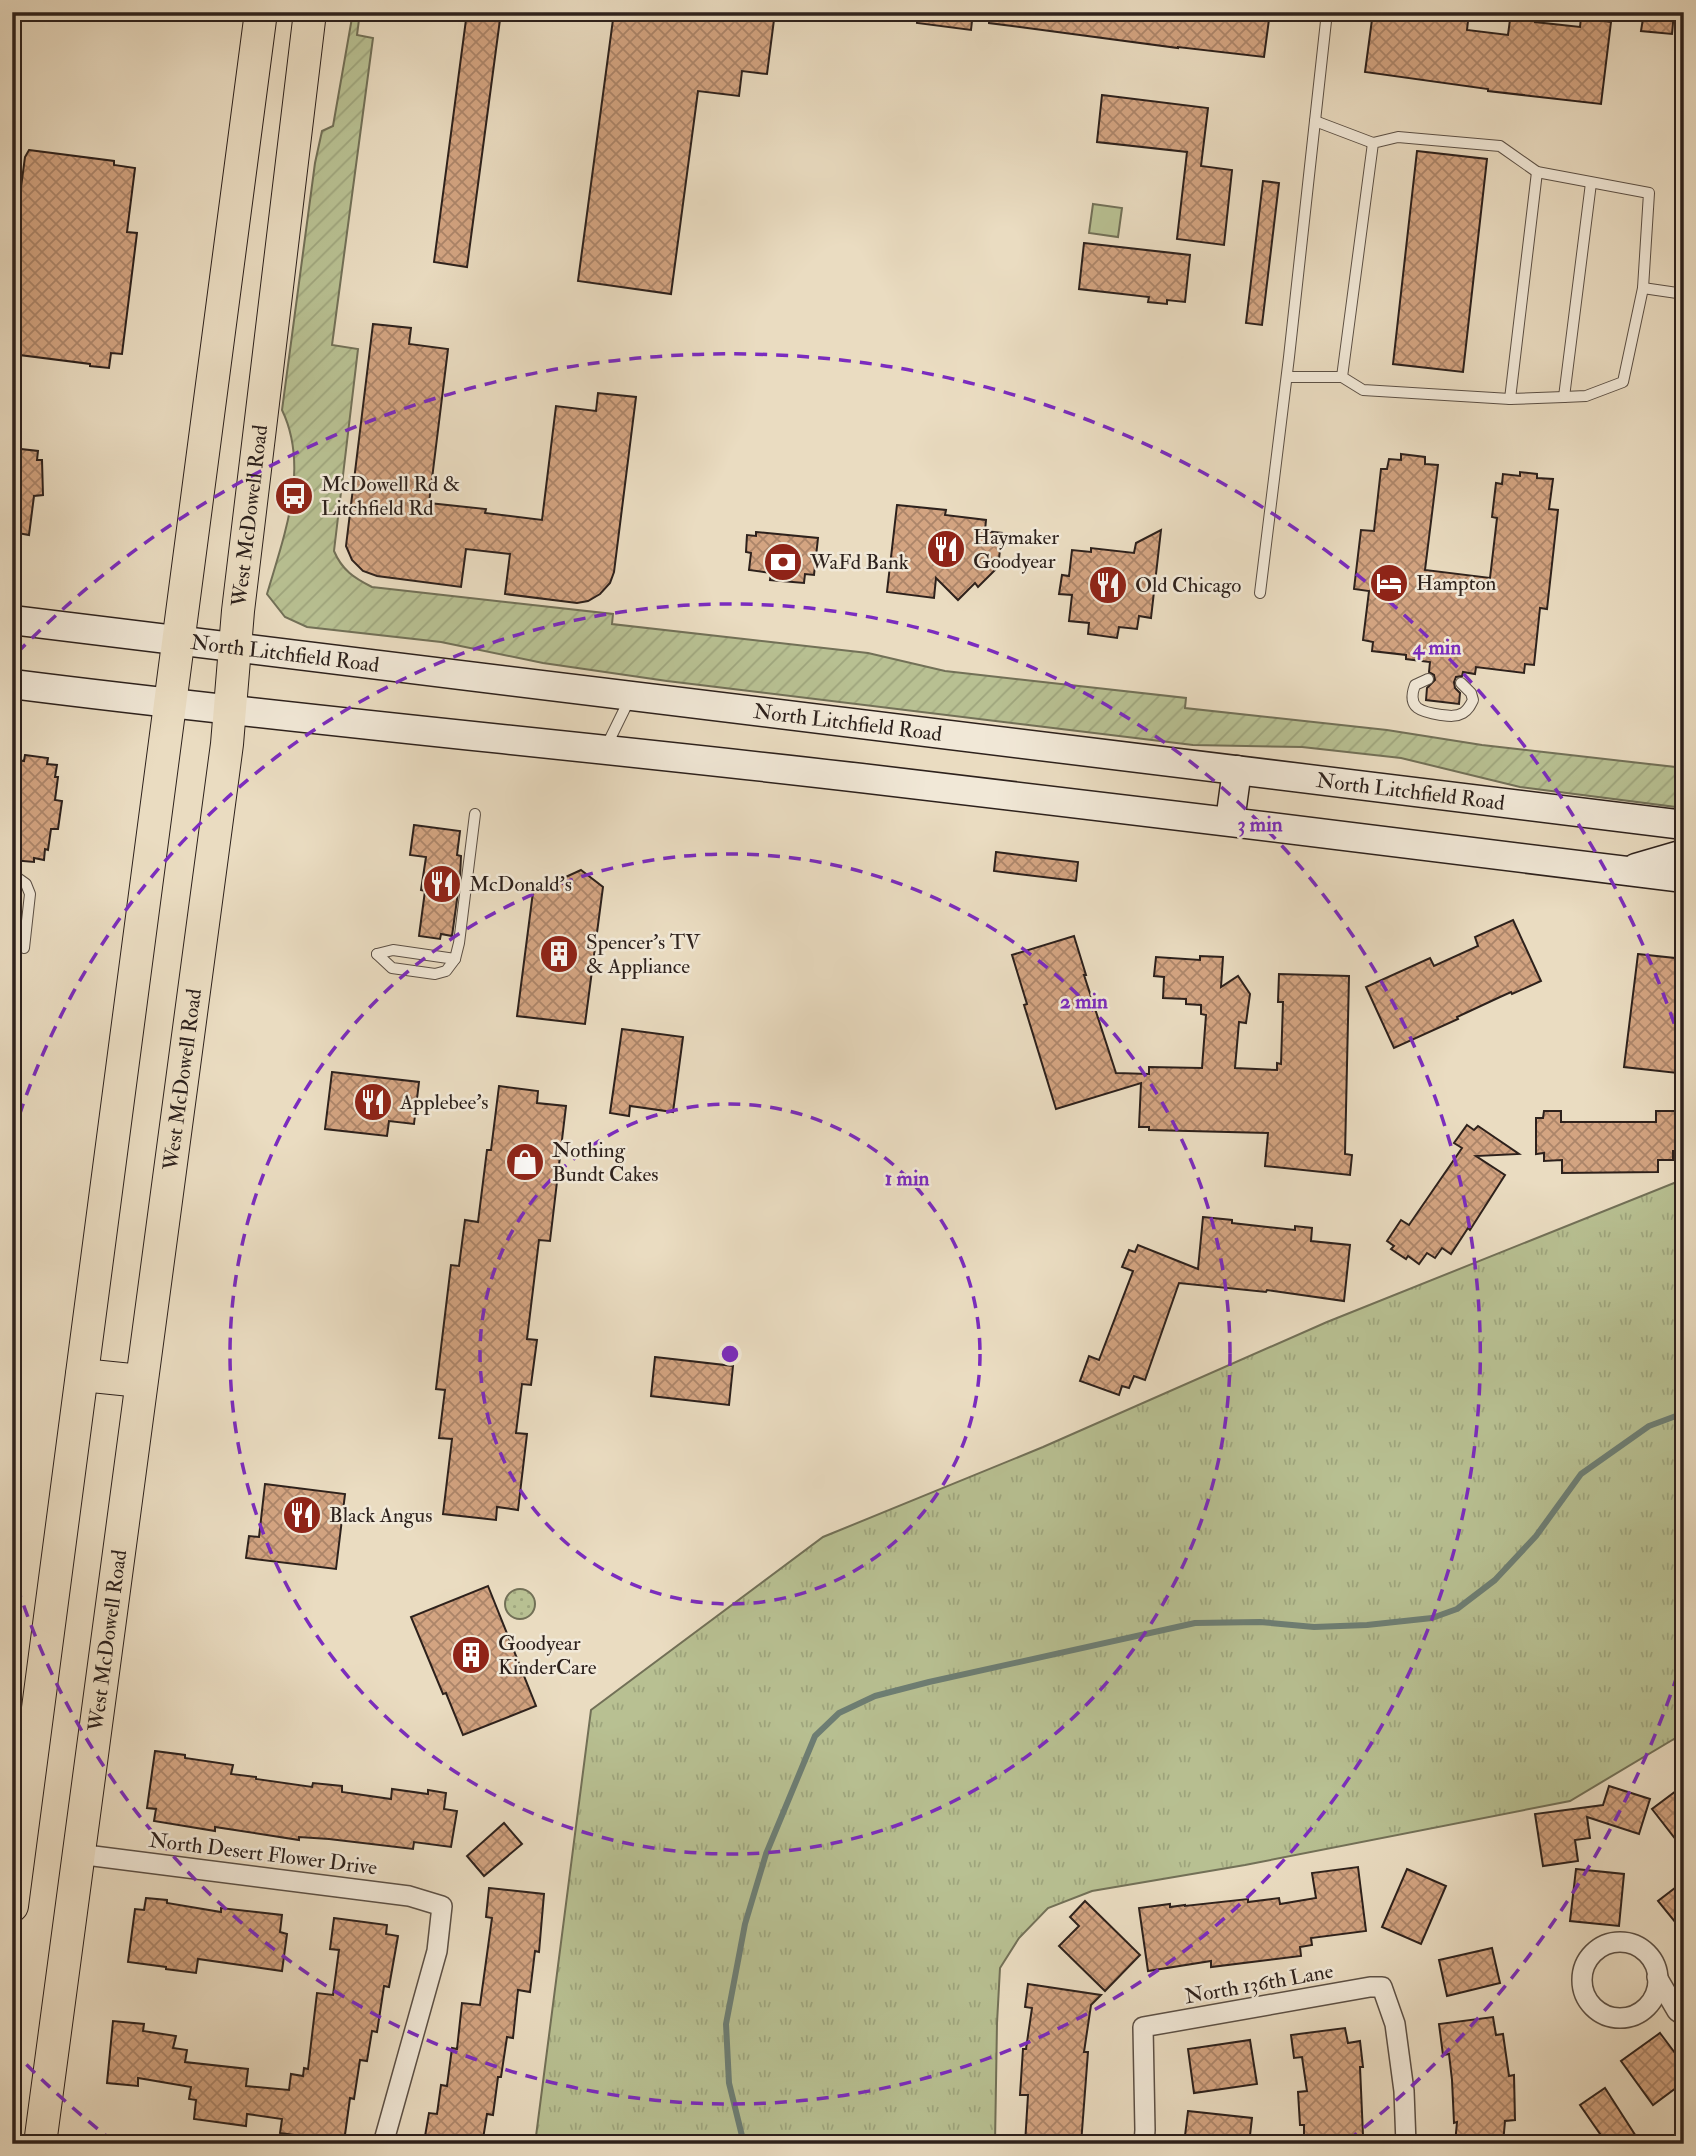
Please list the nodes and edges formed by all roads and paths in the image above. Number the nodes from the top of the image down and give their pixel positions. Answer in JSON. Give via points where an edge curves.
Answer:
{"nodes":[{"id":1,"x":261,"y":12,"type":"edge"},
{"id":2,"x":310,"y":12,"type":"edge"},
{"id":3,"x":1328,"y":12,"type":"edge"},
{"id":4,"x":1315,"y":121,"type":"junction"},
{"id":5,"x":1373,"y":143,"type":"junction"},
{"id":6,"x":1537,"y":173,"type":"junction"},
{"id":7,"x":1591,"y":183,"type":"junction"},
{"id":8,"x":1643,"y":288,"type":"junction"},
{"id":9,"x":1684,"y":294,"type":"edge"},
{"id":10,"x":1287,"y":377,"type":"junction"},
{"id":11,"x":1342,"y":377,"type":"junction"},
{"id":12,"x":1564,"y":397,"type":"junction"},
{"id":13,"x":1510,"y":399,"type":"junction"},
{"id":14,"x":1260,"y":593,"type":"dead end"},
{"id":15,"x":12,"y":620,"type":"edge"},
{"id":16,"x":179,"y":639,"type":"junction"},
{"id":17,"x":236,"y":646,"type":"junction"},
{"id":18,"x":1428,"y":679,"type":"dead end"},
{"id":19,"x":1461,"y":682,"type":"dead end"},
{"id":20,"x":12,"y":684,"type":"edge"},
{"id":21,"x":632,"y":695,"type":"junction"},
{"id":22,"x":170,"y":703,"type":"junction"},
{"id":23,"x":231,"y":709,"type":"junction"},
{"id":24,"x":604,"y":751,"type":"junction"},
{"id":25,"x":1237,"y":770,"type":"junction"},
{"id":26,"x":475,"y":814,"type":"dead end"},
{"id":27,"x":1230,"y":821,"type":"junction"},
{"id":28,"x":1684,"y":825,"type":"edge"},
{"id":29,"x":1684,"y":854,"type":"edge"},
{"id":30,"x":1627,"y":871,"type":"junction"},
{"id":31,"x":12,"y":874,"type":"edge"},
{"id":32,"x":1684,"y":878,"type":"edge"},
{"id":33,"x":24,"y":948,"type":"dead end"},
{"id":34,"x":455,"y":959,"type":"junction"},
{"id":35,"x":82,"y":1375,"type":"junction"},
{"id":36,"x":141,"y":1381,"type":"junction"},
{"id":37,"x":78,"y":1854,"type":"junction"},
{"id":38,"x":12,"y":1906,"type":"edge"},
{"id":39,"x":1657,"y":1977,"type":"junction"},
{"id":40,"x":1640,"y":2012,"type":"junction"},
{"id":41,"x":1680,"y":2014,"type":"edge"},
{"id":42,"x":40,"y":2144,"type":"edge"},
{"id":43,"x":383,"y":2144,"type":"edge"},
{"id":44,"x":1144,"y":2144,"type":"edge"},
{"id":45,"x":1406,"y":2144,"type":"edge"}],
"edges":[{"from":1,"to":16,"type":"main road"},
{"from":2,"to":17,"type":"main road","name":"West McDowell Road"},
{"from":3,"to":4,"type":"lane"},
{"from":4,"to":5,"type":"lane"},
{"from":4,"to":10,"type":"lane"},
{"from":5,"to":6,"type":"lane","via":[[1398,137],[1500,146]]},
{"from":5,"to":11,"type":"lane"},
{"from":6,"to":7,"type":"lane"},
{"from":6,"to":13,"type":"lane"},
{"from":7,"to":8,"type":"lane","via":[[1649,193]]},
{"from":7,"to":12,"type":"lane"},
{"from":8,"to":9,"type":"lane"},
{"from":8,"to":12,"type":"lane","via":[[1623,382],[1586,396]]},
{"from":10,"to":11,"type":"lane"},
{"from":10,"to":14,"type":"lane"},
{"from":11,"to":13,"type":"lane","via":[[1363,390]]},
{"from":12,"to":13,"type":"lane"},
{"from":15,"to":16,"type":"main road","name":"North Litchfield Road"},
{"from":16,"to":17,"type":"main road","name":"North Litchfield Road"},
{"from":16,"to":22,"type":"main road"},
{"from":17,"to":21,"type":"main road","name":"North Litchfield Road"},
{"from":17,"to":23,"type":"main road","name":"West McDowell Road"},
{"from":18,"to":19,"type":"lane","via":[[1415,685],[1412,694],[1417,708],[1455,716],[1473,700]]},
{"from":20,"to":22,"type":"main road"},
{"from":21,"to":24,"type":"lane"},
{"from":21,"to":25,"type":"main road","name":"North Litchfield Road"},
{"from":22,"to":23,"type":"main road"},
{"from":22,"to":35,"type":"main road"},
{"from":23,"to":24,"type":"main road"},
{"from":23,"to":36,"type":"main road","name":"West McDowell Road"},
{"from":24,"to":27,"type":"main road"},
{"from":25,"to":27,"type":"main road"},
{"from":25,"to":28,"type":"main road","name":"North Litchfield Road"},
{"from":26,"to":34,"type":"lane"},
{"from":27,"to":30,"type":"main road"},
{"from":29,"to":30,"type":"main road"},
{"from":30,"to":32,"type":"main road"},
{"from":31,"to":33,"type":"lane","via":[[26,884],[30,894]]},
{"from":34,"to":34,"type":"lane","via":[[393,950],[376,954],[392,968],[435,974],[446,971]]},
{"from":35,"to":36,"type":"main road"},
{"from":35,"to":38,"type":"main road"},
{"from":36,"to":37,"type":"main road","name":"West McDowell Road"},
{"from":37,"to":42,"type":"main road","name":"West McDowell Road"},
{"from":37,"to":43,"type":"street","name":"North Desert Flower Drive","via":[[409,1896],[442,1906],[436,1951]]},
{"from":39,"to":40,"type":"street","via":[[1654,1997]]},
{"from":39,"to":40,"type":"street","via":[[1647,1954],[1627,1942],[1604,1945],[1585,1963],[1582,1989],[1597,2011],[1622,2019]]},
{"from":39,"to":41,"type":"street"},
{"from":40,"to":41,"type":"street"},
{"from":44,"to":45,"type":"street","name":"North 136th Lane","via":[[1143,2027],[1370,1987],[1382,1987],[1395,2024]]}]}
